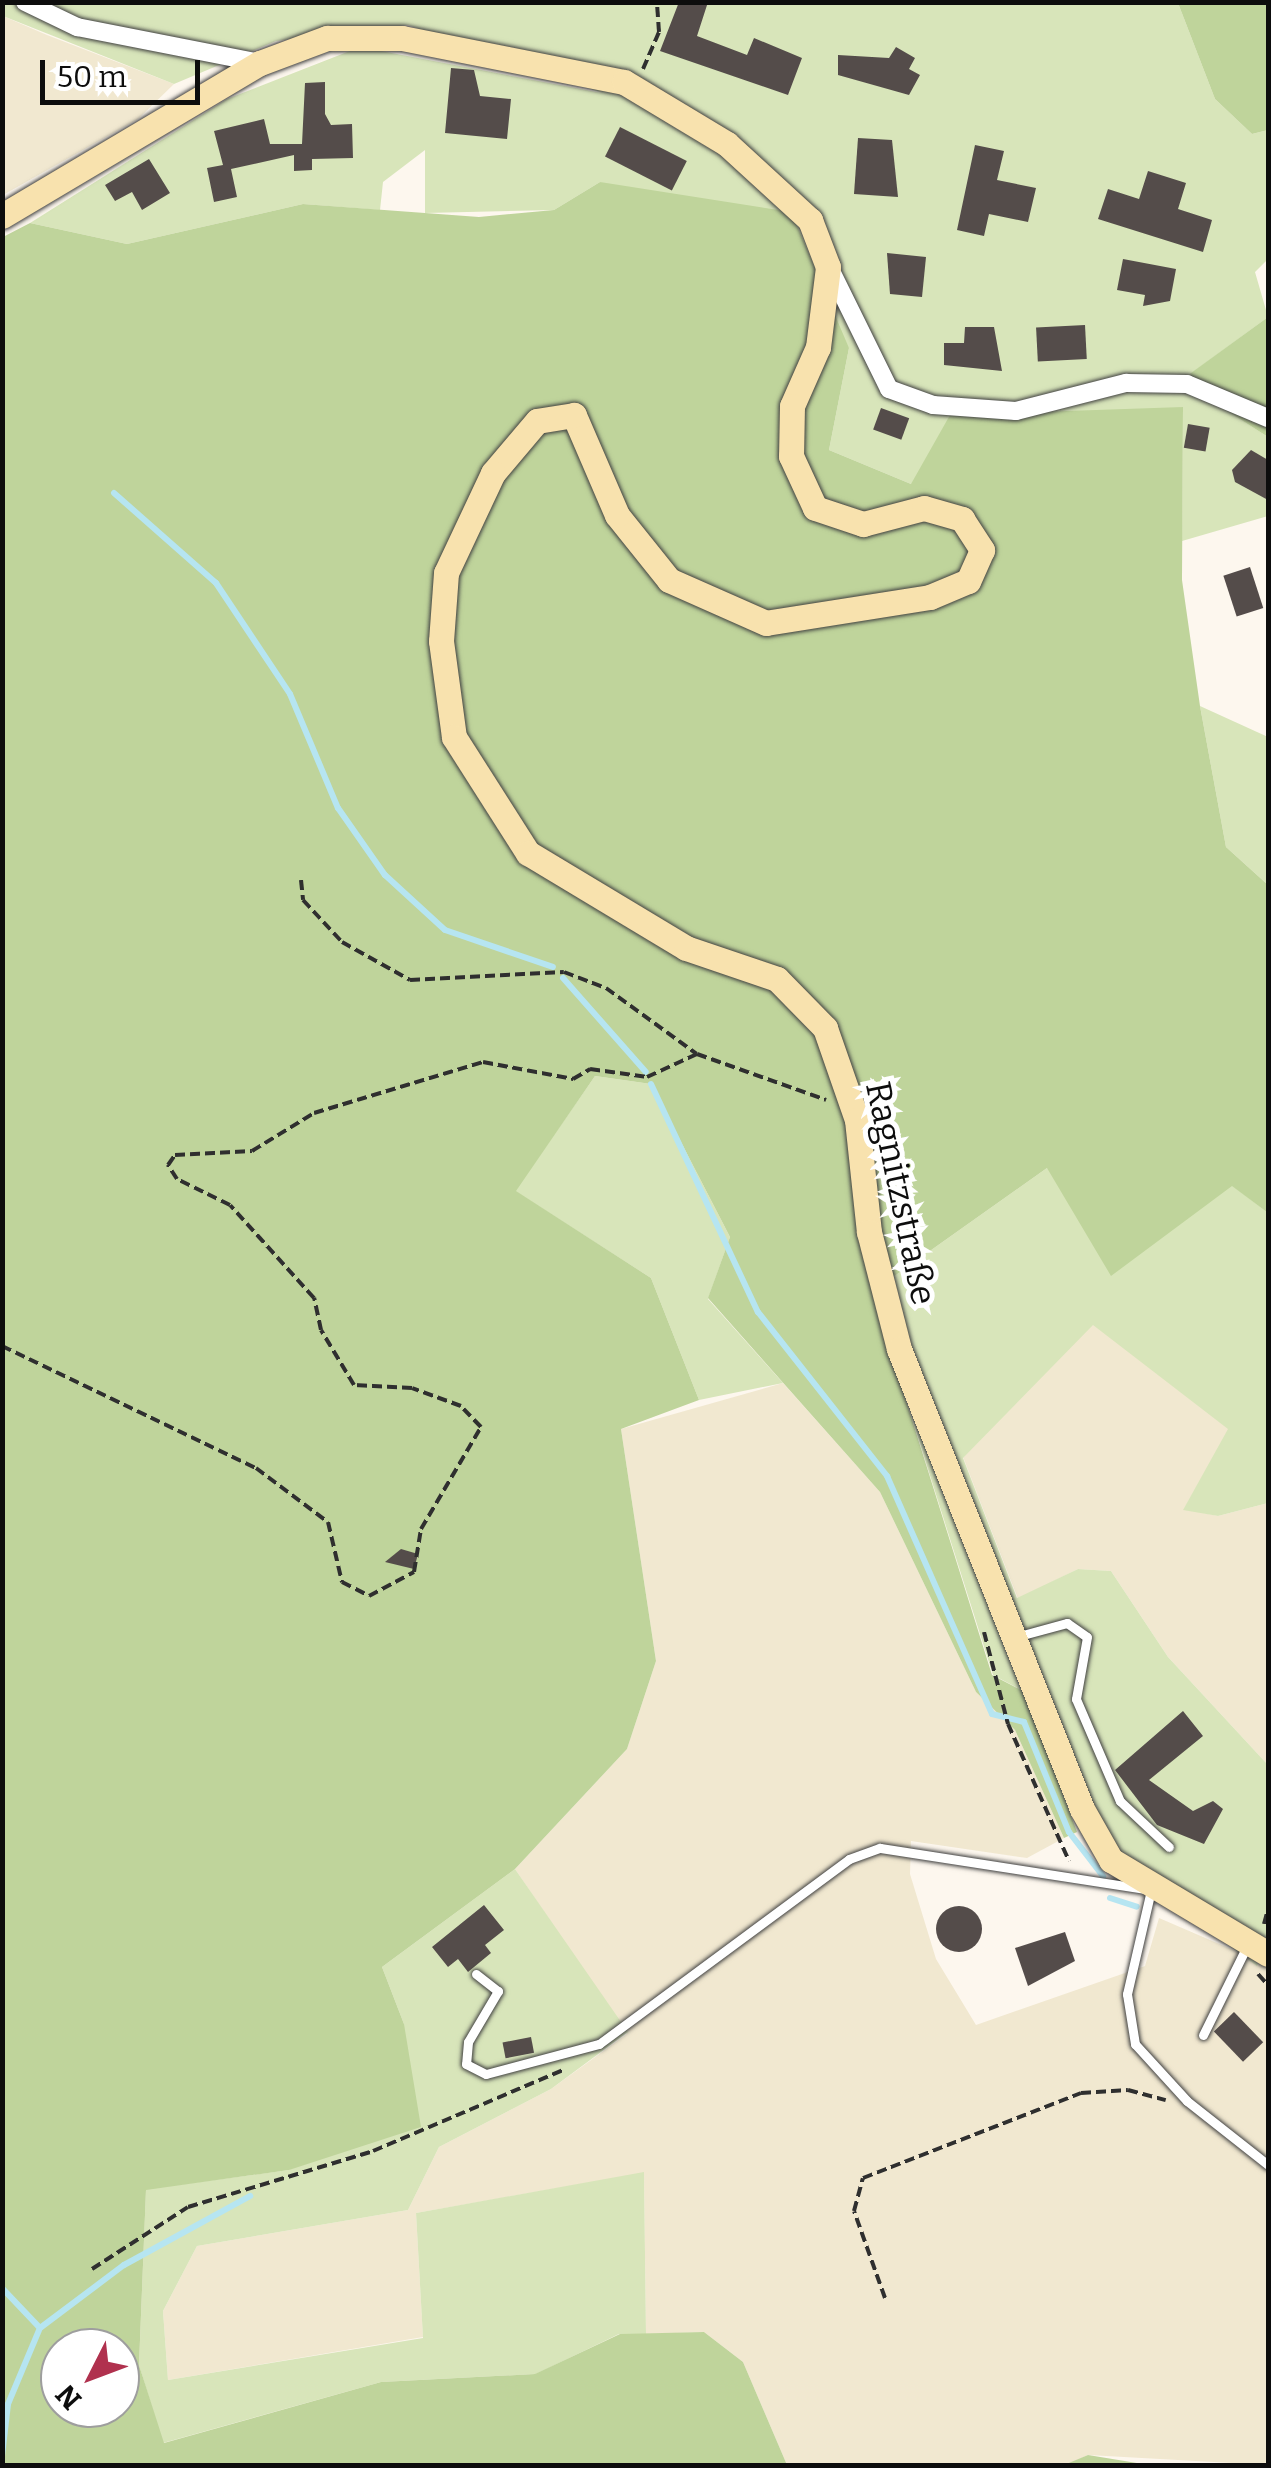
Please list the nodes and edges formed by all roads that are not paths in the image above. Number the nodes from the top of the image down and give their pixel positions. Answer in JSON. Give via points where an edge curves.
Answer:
{"nodes":[{"id":1,"x":25,"y":2,"type":"edge"},
{"id":2,"x":260,"y":63,"type":"junction"},
{"id":3,"x":2,"y":216,"type":"edge"},
{"id":4,"x":828,"y":267,"type":"junction"},
{"id":5,"x":1268,"y":418,"type":"edge"},
{"id":6,"x":1014,"y":1637,"type":"junction"},
{"id":7,"x":1169,"y":1847,"type":"dead end"},
{"id":8,"x":1150,"y":1890,"type":"junction"},
{"id":9,"x":1259,"y":1949,"type":"edge"},
{"id":10,"x":476,"y":1974,"type":"dead end"},
{"id":11,"x":1203,"y":2036,"type":"dead end"},
{"id":12,"x":1268,"y":2165,"type":"edge"}],
"edges":[{"from":1,"to":2,"type":"street","via":[[77,27]]},
{"from":2,"to":3,"type":"main road"},
{"from":2,"to":4,"type":"main road","via":[[328,38],[402,38],[635,88],[776,185],[810,220]]},
{"from":4,"to":5,"type":"street","via":[[889,390],[934,406],[1016,410],[1126,383],[1186,384]]},
{"from":4,"to":6,"type":"main road","name":"Ragnitzstraße","via":[[818,347],[792,406],[791,456],[814,508],[863,524],[924,508],[962,518],[982,550],[968,581],[821,618],[766,623],[726,607],[669,580],[617,515],[574,415],[537,421],[466,520],[446,573],[440,640],[454,736],[528,854],[686,948],[777,979],[825,1028],[857,1120],[869,1232],[899,1349]]},
{"from":6,"to":7,"type":"lane","via":[[1054,1623],[1087,1637],[1076,1699],[1120,1801]]},
{"from":6,"to":8,"type":"main road","name":"Ragnitzstraße","via":[[1082,1810],[1111,1860]]},
{"from":8,"to":9,"type":"main road","name":"Ragnitzstraße"},
{"from":8,"to":10,"type":"lane","via":[[880,1848],[850,1858],[599,2044],[486,2074],[466,2064],[468,2042],[498,1991]]},
{"from":8,"to":12,"type":"lane","via":[[1128,1994],[1135,2044],[1187,2101]]},
{"from":9,"to":11,"type":"lane"}]}
